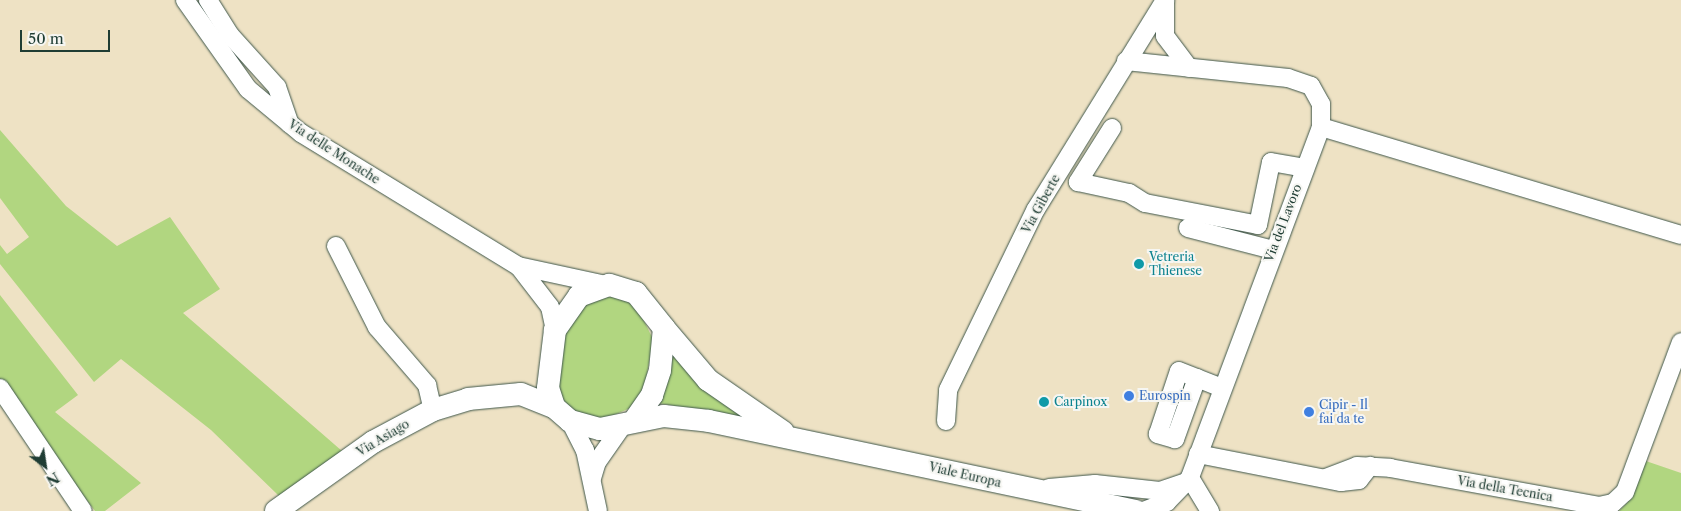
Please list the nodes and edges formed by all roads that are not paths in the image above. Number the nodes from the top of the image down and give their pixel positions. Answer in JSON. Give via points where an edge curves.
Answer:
{"nodes":[{"id":1,"x":185,"y":0,"type":"edge"},
{"id":2,"x":208,"y":0,"type":"edge"},
{"id":3,"x":1165,"y":0,"type":"edge"},
{"id":4,"x":1138,"y":40,"type":"junction"},
{"id":5,"x":1170,"y":47,"type":"junction"},
{"id":6,"x":1126,"y":61,"type":"junction"},
{"id":7,"x":1156,"y":64,"type":"junction"},
{"id":8,"x":1189,"y":68,"type":"junction"},
{"id":9,"x":290,"y":124,"type":"junction"},
{"id":10,"x":1321,"y":127,"type":"junction"},
{"id":11,"x":1112,"y":128,"type":"dead end"},
{"id":12,"x":1304,"y":168,"type":"junction"},
{"id":13,"x":1188,"y":228,"type":"dead end"},
{"id":14,"x":1681,"y":235,"type":"edge"},
{"id":15,"x":336,"y":246,"type":"dead end"},
{"id":16,"x":1273,"y":250,"type":"junction"},
{"id":17,"x":518,"y":266,"type":"junction"},
{"id":18,"x":609,"y":285,"type":"junction"},
{"id":19,"x":664,"y":328,"type":"junction"},
{"id":20,"x":554,"y":330,"type":"junction"},
{"id":21,"x":1681,"y":342,"type":"edge"},
{"id":22,"x":550,"y":352,"type":"junction"},
{"id":23,"x":1197,"y":378,"type":"dead end"},
{"id":24,"x":0,"y":388,"type":"edge"},
{"id":25,"x":1222,"y":388,"type":"junction"},
{"id":26,"x":503,"y":395,"type":"junction"},
{"id":27,"x":432,"y":410,"type":"junction"},
{"id":28,"x":562,"y":414,"type":"junction"},
{"id":29,"x":629,"y":421,"type":"junction"},
{"id":30,"x":946,"y":421,"type":"dead end"},
{"id":31,"x":794,"y":440,"type":"junction"},
{"id":32,"x":1198,"y":454,"type":"junction"},
{"id":33,"x":592,"y":478,"type":"junction"},
{"id":34,"x":1190,"y":478,"type":"junction"},
{"id":35,"x":1030,"y":490,"type":"junction"},
{"id":36,"x":83,"y":511,"type":"edge"},
{"id":37,"x":276,"y":511,"type":"edge"},
{"id":38,"x":598,"y":511,"type":"edge"},
{"id":39,"x":1136,"y":511,"type":"edge"},
{"id":40,"x":1144,"y":511,"type":"edge"},
{"id":41,"x":1210,"y":511,"type":"edge"}],
"edges":[{"from":1,"to":9,"type":"street","name":"Via delle Monache","via":[[248,90]]},
{"from":2,"to":9,"type":"street","via":[[230,35],[277,87]]},
{"from":3,"to":4,"type":"street","name":"Via Giberte"},
{"from":3,"to":5,"type":"street","via":[[1162,23]]},
{"from":4,"to":5,"type":"street"},
{"from":4,"to":6,"type":"street","name":"Via Giberte"},
{"from":4,"to":7,"type":"street","via":[[1145,56]]},
{"from":5,"to":8,"type":"street"},
{"from":6,"to":7,"type":"street","name":"Via del Lavoro"},
{"from":6,"to":30,"type":"street","name":"Via Giberte","via":[[1036,209],[948,390]]},
{"from":7,"to":8,"type":"street","name":"Via del Lavoro"},
{"from":8,"to":10,"type":"street","name":"Via del Lavoro","via":[[1288,78],[1311,86],[1321,104]]},
{"from":9,"to":17,"type":"street","name":"Via delle Monache"},
{"from":10,"to":12,"type":"street","name":"Via del Lavoro"},
{"from":10,"to":14,"type":"street"},
{"from":11,"to":12,"type":"street","via":[[1078,182],[1129,193],[1145,203],[1258,225],[1271,162]]},
{"from":12,"to":16,"type":"street","name":"Via del Lavoro"},
{"from":13,"to":16,"type":"street"},
{"from":15,"to":27,"type":"street","via":[[376,327],[427,385]]},
{"from":16,"to":25,"type":"street","name":"Via del Lavoro"},
{"from":17,"to":18,"type":"street"},
{"from":17,"to":20,"type":"street","via":[[550,307]]},
{"from":18,"to":19,"type":"main road","via":[[636,293]]},
{"from":18,"to":20,"type":"main road","via":[[579,296]]},
{"from":19,"to":29,"type":"main road","via":[[657,378]]},
{"from":19,"to":31,"type":"main road","via":[[708,380]]},
{"from":20,"to":22,"type":"main road"},
{"from":21,"to":32,"type":"street","name":"Via della Tecnica","via":[[1620,500],[1599,506],[1370,466],[1326,478]]},
{"from":22,"to":26,"type":"main road","via":[[532,378]]},
{"from":22,"to":28,"type":"main road","via":[[546,378]]},
{"from":23,"to":25,"type":"street"},
{"from":24,"to":36,"type":"street"},
{"from":25,"to":32,"type":"street","name":"Via del Lavoro"},
{"from":26,"to":27,"type":"main road","name":"Via Asiago"},
{"from":26,"to":28,"type":"main road","via":[[521,394]]},
{"from":27,"to":37,"type":"main road","name":"Via Asiago","via":[[373,442]]},
{"from":28,"to":29,"type":"main road","via":[[600,429]]},
{"from":28,"to":33,"type":"street","via":[[586,450]]},
{"from":29,"to":31,"type":"main road","name":"Viale Europa","via":[[709,421]]},
{"from":29,"to":33,"type":"street","via":[[597,462]]},
{"from":31,"to":35,"type":"main road","name":"Viale Europa"},
{"from":32,"to":34,"type":"street","name":"Via del Lavoro"},
{"from":33,"to":38,"type":"street"},
{"from":34,"to":35,"type":"street","via":[[1160,491],[1095,484]]},
{"from":34,"to":40,"type":"street","name":"Via del Lavoro","via":[[1167,502]]},
{"from":34,"to":41,"type":"street"},
{"from":35,"to":39,"type":"main road","name":"Viale Europa"}]}
